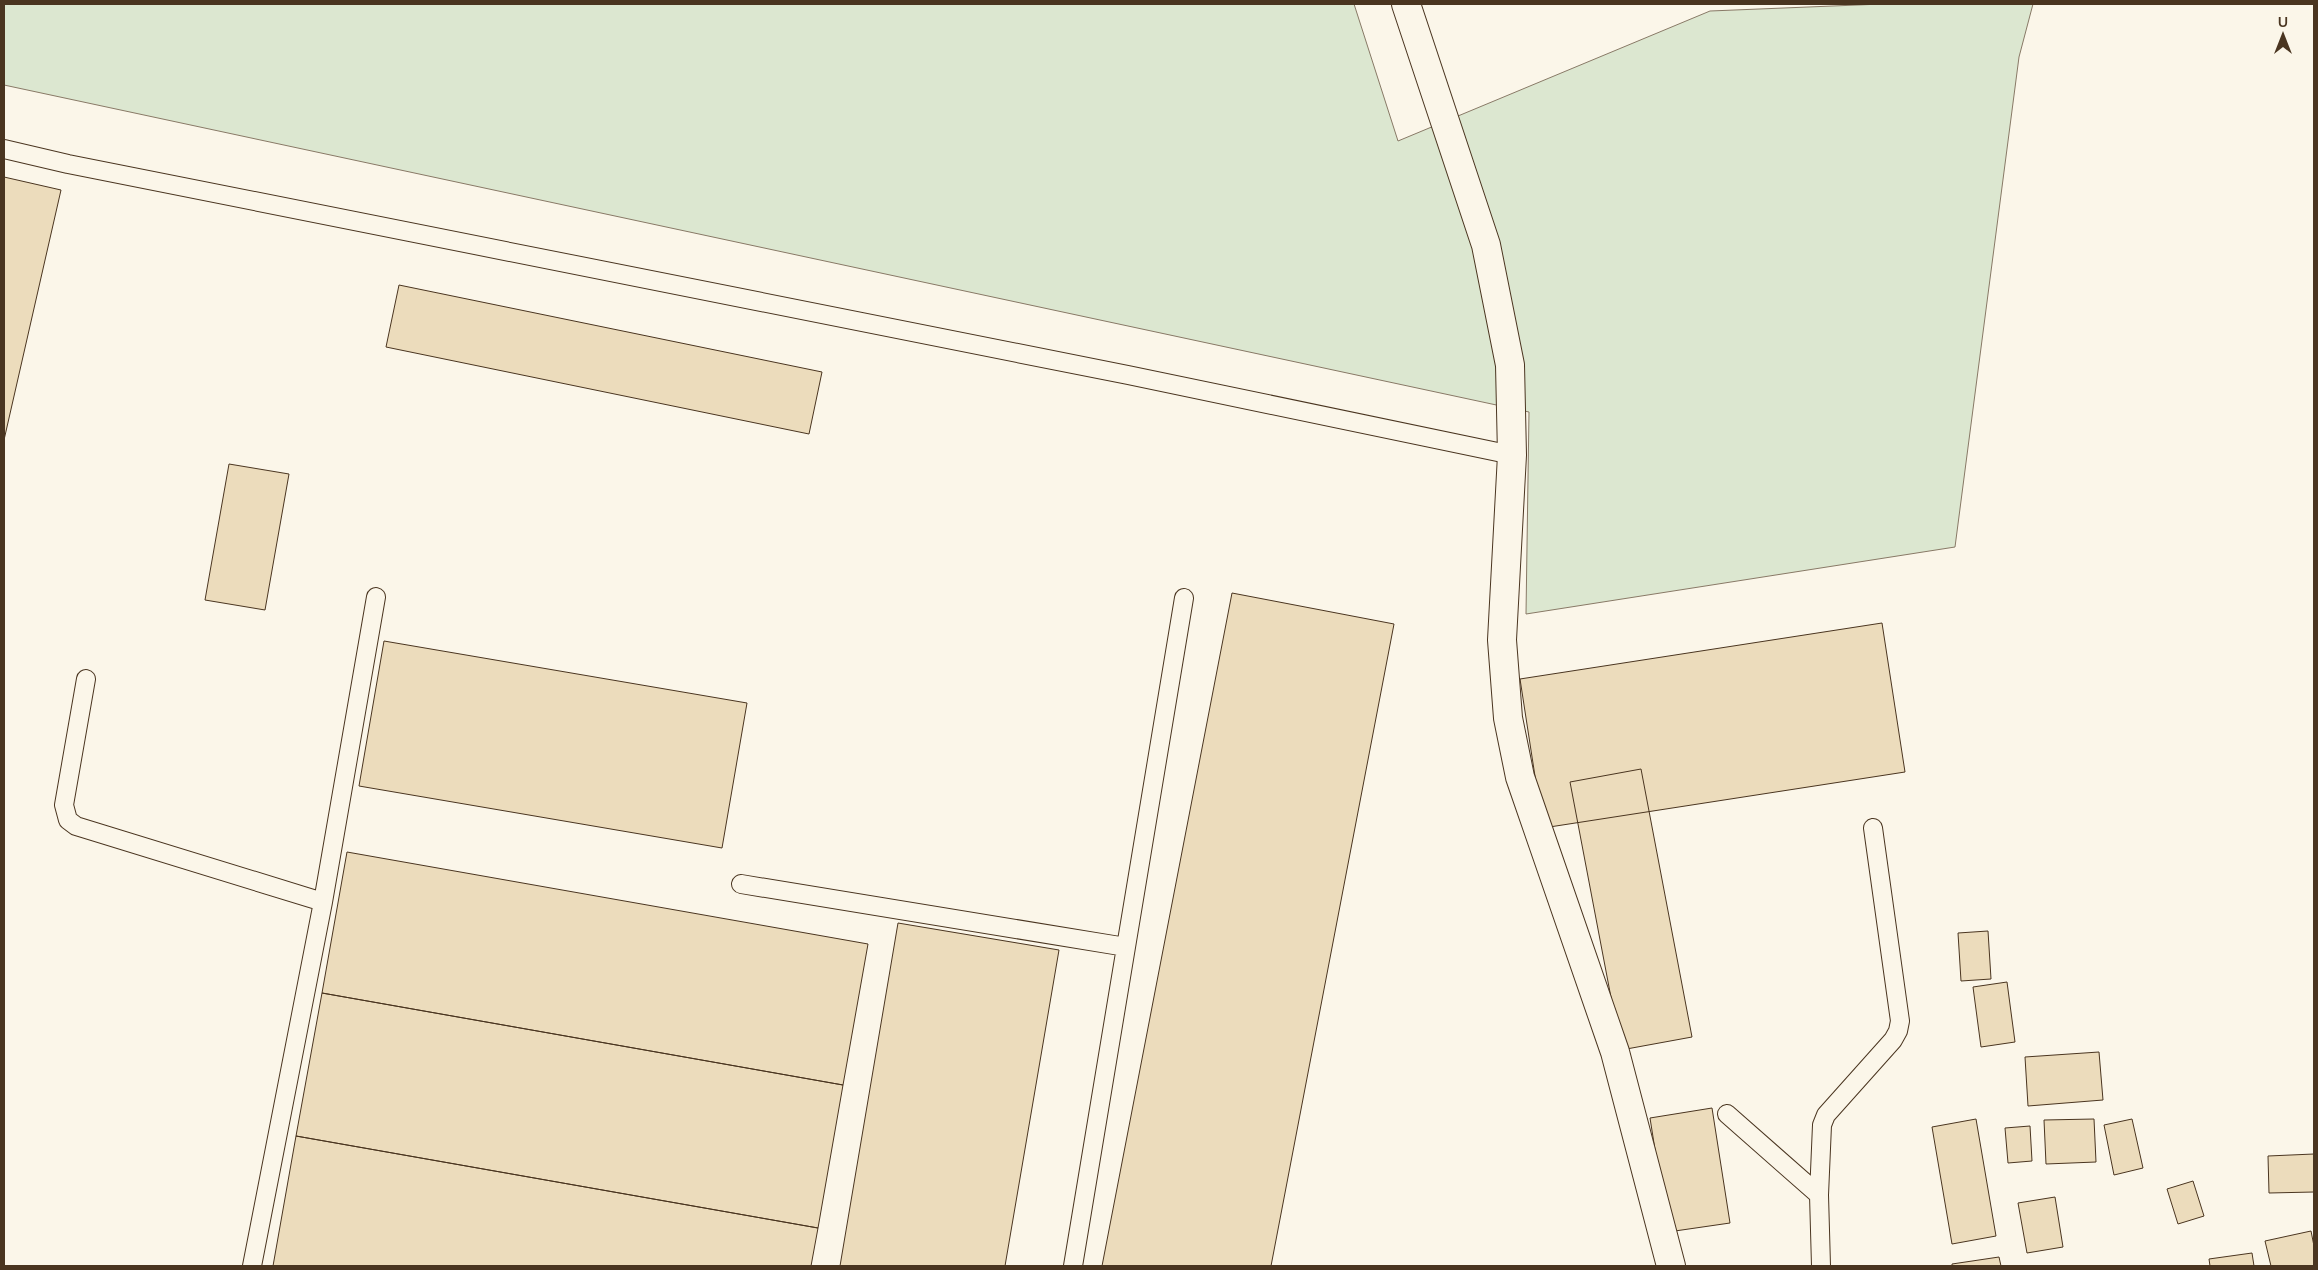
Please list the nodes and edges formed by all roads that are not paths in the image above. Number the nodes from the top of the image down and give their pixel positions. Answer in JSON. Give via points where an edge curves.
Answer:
{"nodes":[{"id":1,"x":1406,"y":4,"type":"edge"},
{"id":2,"x":4,"y":149,"type":"edge"},
{"id":3,"x":1512,"y":455,"type":"junction"},
{"id":4,"x":376,"y":597,"type":"dead end"},
{"id":5,"x":1184,"y":598,"type":"dead end"},
{"id":6,"x":86,"y":679,"type":"dead end"},
{"id":7,"x":1873,"y":828,"type":"dead end"},
{"id":8,"x":741,"y":884,"type":"dead end"},
{"id":9,"x":323,"y":902,"type":"junction"},
{"id":10,"x":1126,"y":947,"type":"junction"},
{"id":11,"x":1727,"y":1114,"type":"dead end"},
{"id":12,"x":1819,"y":1195,"type":"junction"},
{"id":13,"x":252,"y":1266,"type":"edge"},
{"id":14,"x":1073,"y":1266,"type":"edge"},
{"id":15,"x":1671,"y":1266,"type":"edge"},
{"id":16,"x":1821,"y":1266,"type":"edge"}],
"edges":[{"from":1,"to":3,"type":"street","via":[[1486,246],[1510,365]]},
{"from":2,"to":3,"type":"lane"},
{"from":3,"to":15,"type":"street","via":[[1502,640],[1508,718],[1520,777],[1615,1052]]},
{"from":4,"to":9,"type":"lane"},
{"from":5,"to":10,"type":"lane"},
{"from":6,"to":9,"type":"lane","via":[[64,804],[68,820],[76,826]]},
{"from":7,"to":12,"type":"lane","via":[[1900,1021],[1893,1040],[1826,1115],[1820,1140]]},
{"from":8,"to":10,"type":"lane"},
{"from":9,"to":13,"type":"lane"},
{"from":10,"to":14,"type":"lane"},
{"from":11,"to":12,"type":"lane"},
{"from":12,"to":16,"type":"lane"}]}
